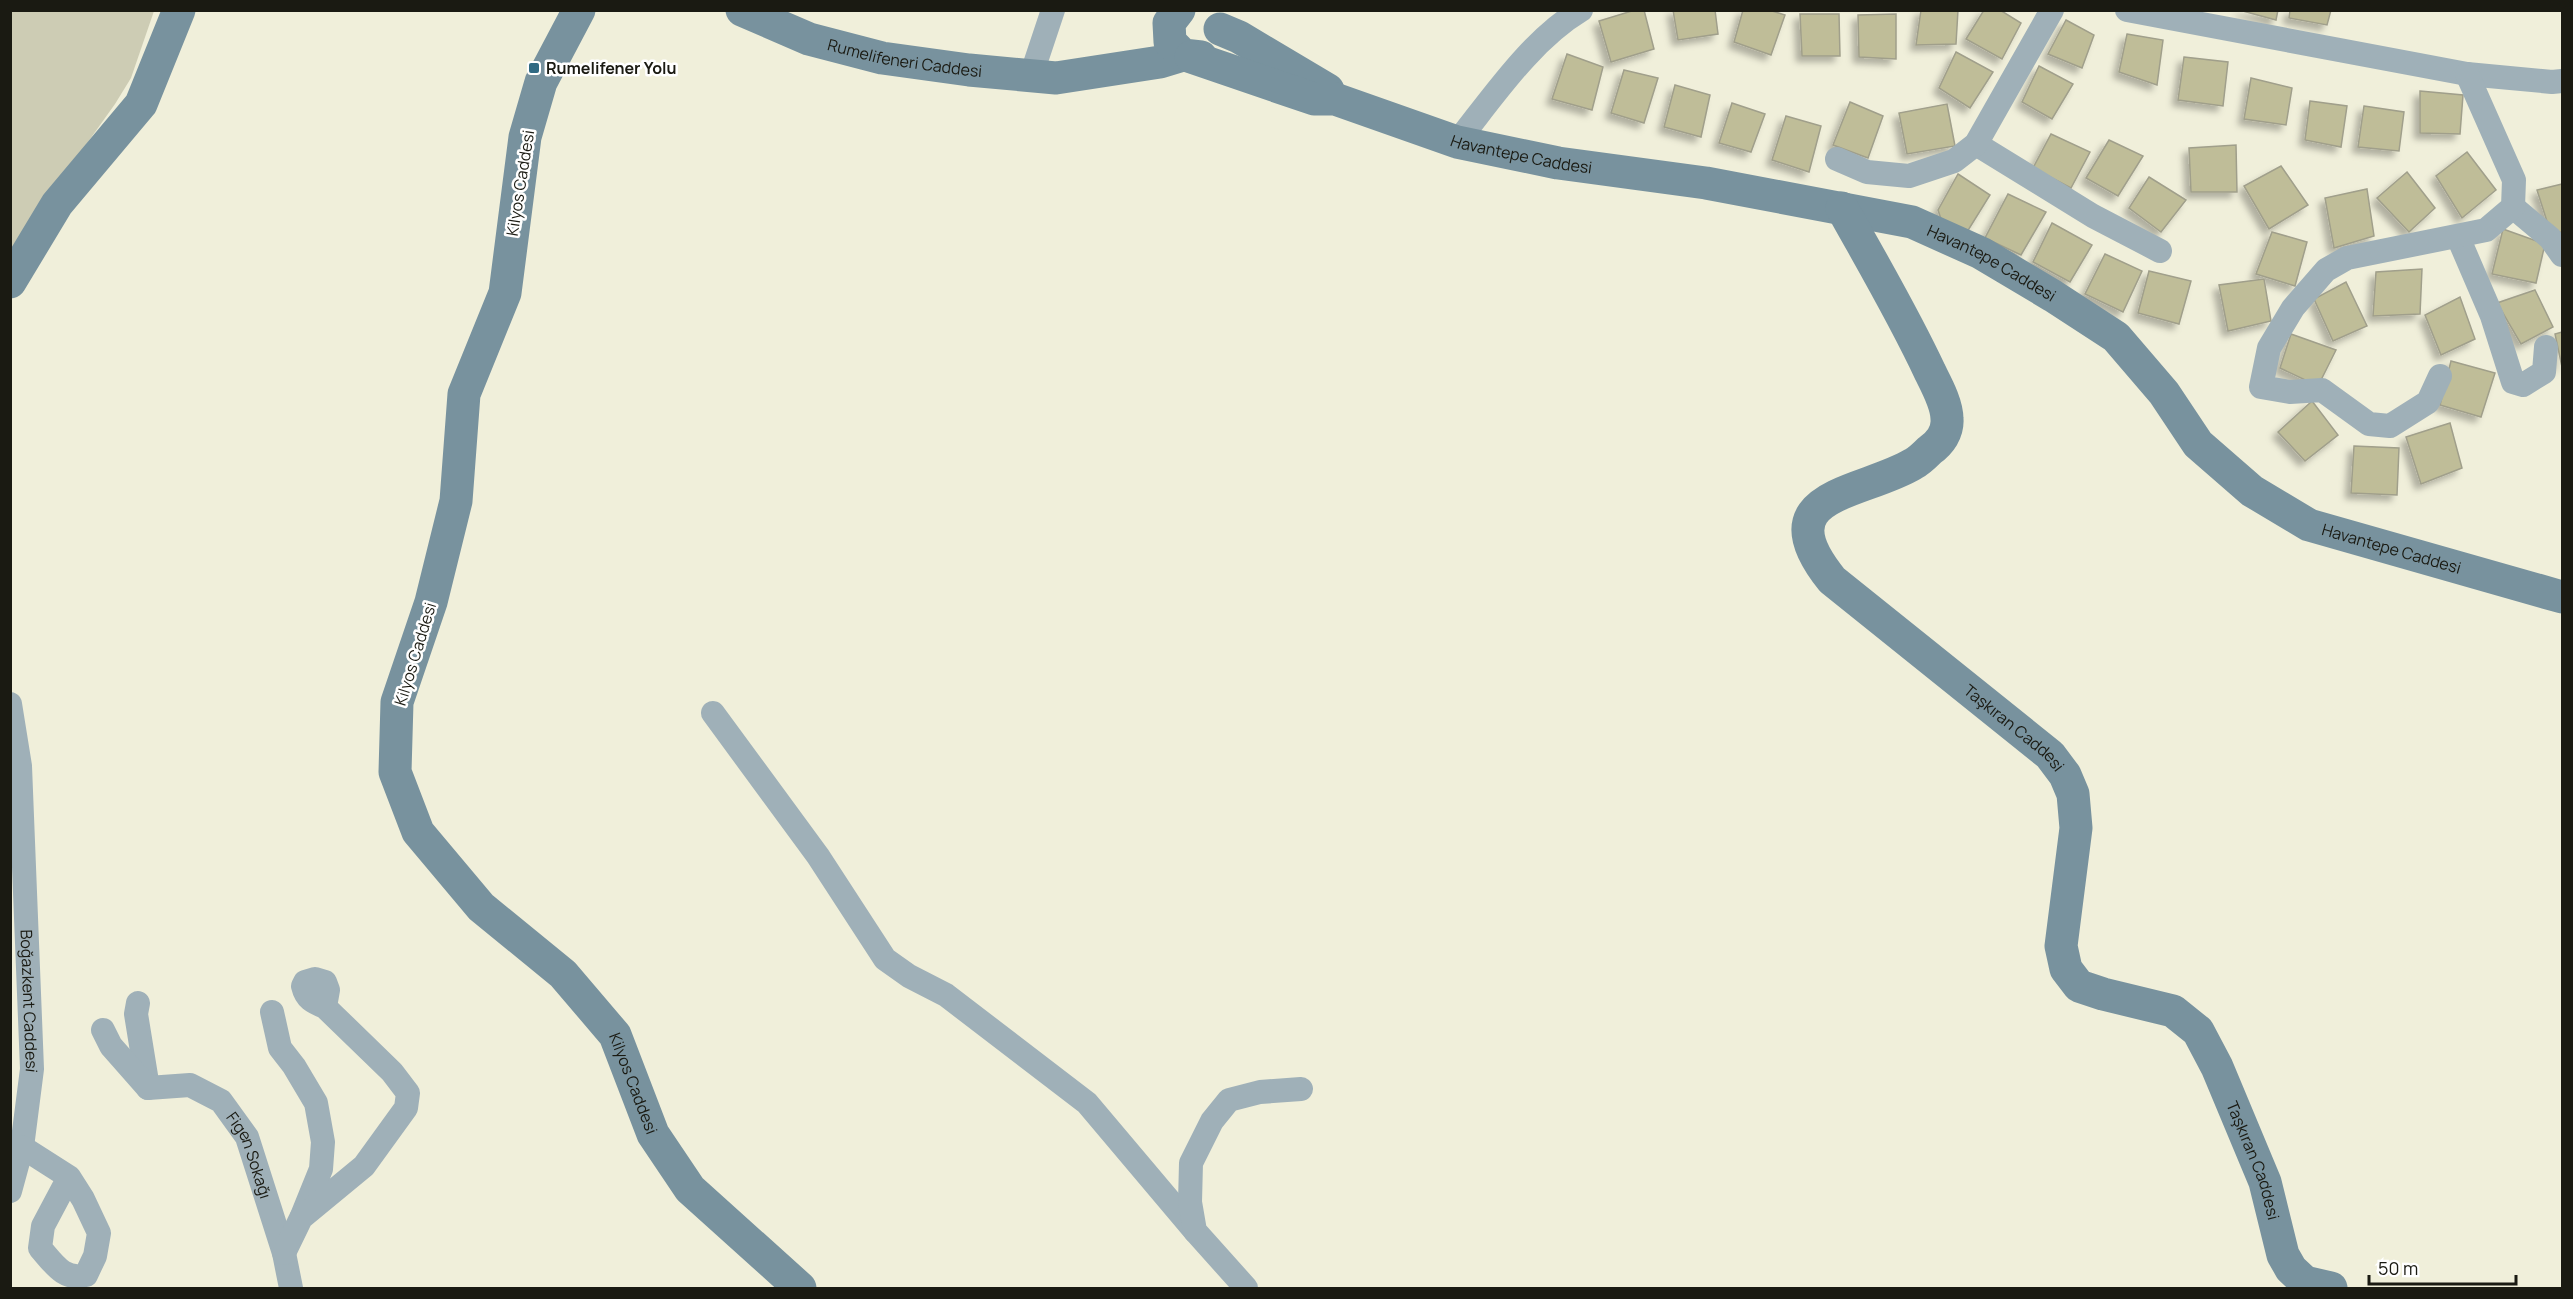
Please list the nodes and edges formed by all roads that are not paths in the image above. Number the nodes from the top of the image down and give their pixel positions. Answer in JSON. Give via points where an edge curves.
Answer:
{"nodes":[{"id":1,"x":179,"y":10,"type":"edge"},
{"id":2,"x":605,"y":10,"type":"edge"},
{"id":3,"x":742,"y":10,"type":"edge"},
{"id":4,"x":1053,"y":10,"type":"edge"},
{"id":5,"x":1581,"y":10,"type":"edge"},
{"id":6,"x":2052,"y":10,"type":"edge"},
{"id":7,"x":2127,"y":10,"type":"edge"},
{"id":8,"x":1174,"y":17,"type":"edge"},
{"id":9,"x":1218,"y":18,"type":"edge"},
{"id":10,"x":574,"y":21,"type":"edge"},
{"id":11,"x":1187,"y":56,"type":"junction"},
{"id":12,"x":2467,"y":74,"type":"junction"},
{"id":13,"x":1075,"y":75,"type":"junction"},
{"id":14,"x":1031,"y":76,"type":"junction"},
{"id":15,"x":2562,"y":81,"type":"edge"},
{"id":16,"x":1335,"y":99,"type":"junction"},
{"id":17,"x":1457,"y":142,"type":"junction"},
{"id":18,"x":1976,"y":144,"type":"junction"},
{"id":19,"x":1838,"y":159,"type":"dead end"},
{"id":20,"x":2513,"y":207,"type":"junction"},
{"id":21,"x":1842,"y":208,"type":"junction"},
{"id":22,"x":2458,"y":237,"type":"junction"},
{"id":23,"x":2160,"y":251,"type":"dead end"},
{"id":24,"x":2562,"y":255,"type":"edge"},
{"id":25,"x":10,"y":282,"type":"edge"},
{"id":26,"x":2546,"y":347,"type":"dead end"},
{"id":27,"x":2440,"y":376,"type":"dead end"},
{"id":28,"x":2562,"y":597,"type":"edge"},
{"id":29,"x":10,"y":704,"type":"edge"},
{"id":30,"x":714,"y":712,"type":"dead end"},
{"id":31,"x":138,"y":1003,"type":"dead end"},
{"id":32,"x":325,"y":1007,"type":"dead end"},
{"id":33,"x":272,"y":1012,"type":"dead end"},
{"id":34,"x":103,"y":1030,"type":"dead end"},
{"id":35,"x":148,"y":1088,"type":"junction"},
{"id":36,"x":1301,"y":1089,"type":"dead end"},
{"id":37,"x":22,"y":1147,"type":"junction"},
{"id":38,"x":69,"y":1177,"type":"dead end"},
{"id":39,"x":10,"y":1191,"type":"edge"},
{"id":40,"x":301,"y":1218,"type":"junction"},
{"id":41,"x":1195,"y":1231,"type":"junction"},
{"id":42,"x":284,"y":1252,"type":"junction"},
{"id":43,"x":291,"y":1288,"type":"edge"},
{"id":44,"x":800,"y":1288,"type":"edge"},
{"id":45,"x":1246,"y":1288,"type":"edge"},
{"id":46,"x":2331,"y":1288,"type":"edge"}],
"edges":[{"from":1,"to":25,"type":"street","via":[[141,104],[57,204]]},
{"from":2,"to":10,"type":"street","name":"Kilyos Caddesi"},
{"from":3,"to":14,"type":"street","name":"Rumelifeneri Caddesi","via":[[809,39],[882,58]]},
{"from":4,"to":14,"type":"street"},
{"from":5,"to":17,"type":"street","via":[[1521,62]]},
{"from":6,"to":18,"type":"street"},
{"from":7,"to":12,"type":"street"},
{"from":8,"to":11,"type":"street","via":[[1170,42]]},
{"from":8,"to":13,"type":"street","name":"Rumelifeneri Caddesi","via":[[1150,39],[1088,65]]},
{"from":9,"to":11,"type":"street","name":"Rumelifeneri Caddesi","via":[[1216,47],[1200,57]]},
{"from":9,"to":16,"type":"street","name":"Havantepe Caddesi","via":[[1239,37],[1325,87]]},
{"from":10,"to":44,"type":"street","name":"Kilyos Caddesi","via":[[541,82],[525,137],[505,293],[464,394],[456,501],[431,602],[397,702],[395,772],[418,832],[481,907],[563,974],[615,1035],[653,1134],[690,1189]]},
{"from":11,"to":13,"type":"street","name":"Rumelifeneri Caddesi"},
{"from":11,"to":16,"type":"street","name":"Havantepe Caddesi","via":[[1314,99]]},
{"from":12,"to":15,"type":"street"},
{"from":12,"to":20,"type":"street","via":[[2514,180]]},
{"from":13,"to":14,"type":"street","name":"Rumelifeneri Caddesi"},
{"from":16,"to":17,"type":"street","name":"Havantepe Caddesi"},
{"from":17,"to":21,"type":"street","name":"Havantepe Caddesi","via":[[1558,163],[1706,183]]},
{"from":18,"to":19,"type":"street","via":[[1954,160],[1909,176],[1867,172]]},
{"from":18,"to":23,"type":"street","via":[[2092,216]]},
{"from":20,"to":22,"type":"street","via":[[2486,230]]},
{"from":20,"to":24,"type":"street","via":[[2550,238]]},
{"from":21,"to":28,"type":"street","name":"Havantepe Caddesi","via":[[1912,222],[1981,253],[2116,337],[2164,393],[2198,444],[2252,491],[2309,525]]},
{"from":21,"to":46,"type":"street","name":"Taşkıran Caddesi","via":[[1920,351],[1947,420],[1941,441],[1913,464],[1828,498],[1814,511],[1809,527],[1816,560],[1832,580],[2050,755],[2065,775],[2073,794],[2076,828],[2061,946],[2066,969],[2079,986],[2173,1011],[2198,1031],[2265,1182],[2283,1255],[2305,1281]]},
{"from":22,"to":26,"type":"street","via":[[2492,316],[2513,382],[2523,385],[2544,372]]},
{"from":22,"to":27,"type":"street","via":[[2347,258],[2326,270],[2293,308],[2269,348],[2261,387],[2290,392],[2322,390],[2369,424],[2390,426],[2428,402]]},
{"from":29,"to":37,"type":"street","name":"Boğazkent Caddesi","via":[[20,766],[32,1069]]},
{"from":30,"to":41,"type":"street","via":[[818,856],[885,959],[946,995],[1087,1103]]},
{"from":31,"to":35,"type":"street","via":[[136,1014]]},
{"from":32,"to":40,"type":"street","via":[[392,1072],[408,1093],[406,1108],[364,1166]]},
{"from":33,"to":40,"type":"street","via":[[280,1048],[316,1103],[323,1142],[321,1169]]},
{"from":34,"to":35,"type":"street","via":[[111,1046]]},
{"from":35,"to":42,"type":"street","name":"Figen Sokağı","via":[[190,1085],[221,1101],[247,1137]]},
{"from":36,"to":41,"type":"street","via":[[1260,1092],[1229,1100],[1212,1121],[1191,1163],[1190,1202]]},
{"from":37,"to":38,"type":"street"},
{"from":37,"to":39,"type":"street","name":"Boğazkent Caddesi"},
{"from":40,"to":42,"type":"street"},
{"from":41,"to":45,"type":"street"},
{"from":42,"to":43,"type":"street","name":"Figen Sokağı"}]}
